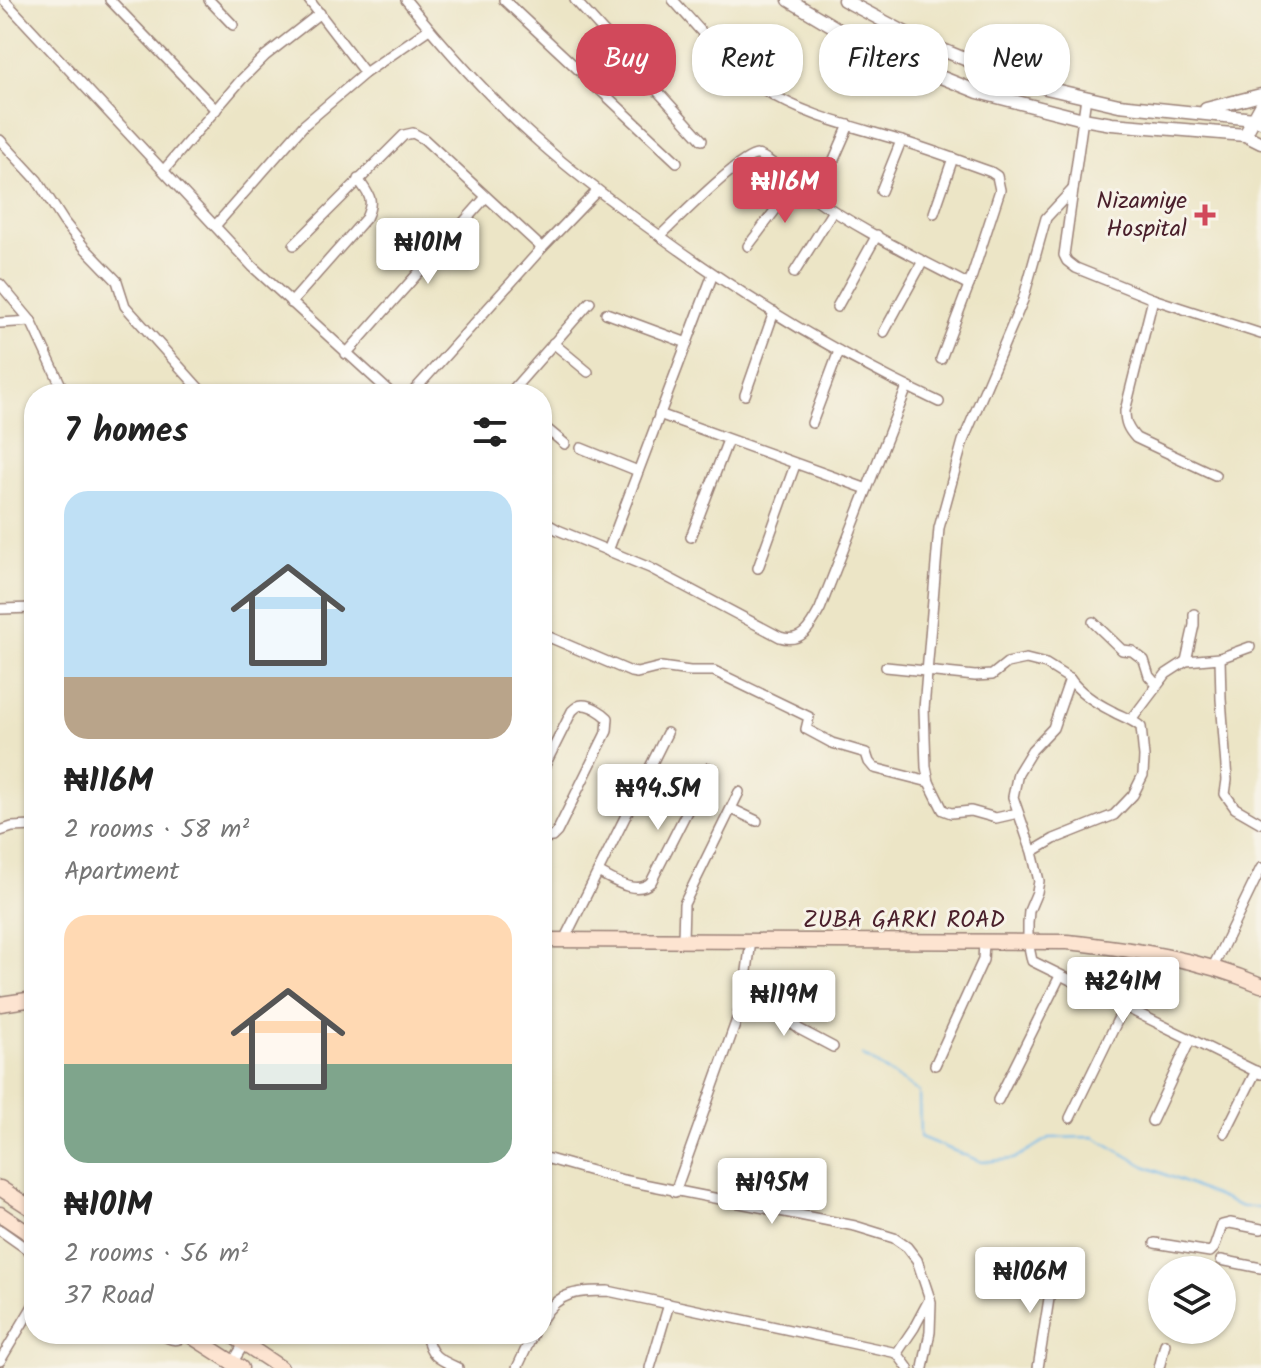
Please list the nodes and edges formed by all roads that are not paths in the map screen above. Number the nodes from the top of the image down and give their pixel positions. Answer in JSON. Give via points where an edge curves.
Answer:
{"nodes":[{"id":1,"x":4,"y":0,"type":"edge"},
{"id":2,"x":110,"y":0,"type":"edge"},
{"id":3,"x":209,"y":0,"type":"edge"},
{"id":4,"x":309,"y":0,"type":"edge"},
{"id":5,"x":406,"y":0,"type":"edge"},
{"id":6,"x":504,"y":0,"type":"edge"},
{"id":7,"x":575,"y":0,"type":"edge"},
{"id":8,"x":673,"y":0,"type":"edge"},
{"id":9,"x":789,"y":0,"type":"edge"},
{"id":10,"x":844,"y":0,"type":"edge"},
{"id":11,"x":320,"y":13,"type":"junction"},
{"id":12,"x":597,"y":24,"type":"edge"},
{"id":13,"x":233,"y":25,"type":"dead end"},
{"id":14,"x":429,"y":29,"type":"junction"},
{"id":15,"x":576,"y":69,"type":"edge"},
{"id":16,"x":365,"y":73,"type":"junction"},
{"id":17,"x":1261,"y":95,"type":"edge"},
{"id":18,"x":605,"y":96,"type":"edge"},
{"id":19,"x":662,"y":96,"type":"edge"},
{"id":20,"x":1086,"y":97,"type":"junction"},
{"id":21,"x":1261,"y":106,"type":"edge"},
{"id":22,"x":216,"y":110,"type":"junction"},
{"id":23,"x":1194,"y":112,"type":"junction"},
{"id":24,"x":1083,"y":119,"type":"junction"},
{"id":25,"x":1258,"y":120,"type":"edge"},
{"id":26,"x":849,"y":125,"type":"junction"},
{"id":27,"x":1245,"y":135,"type":"junction"},
{"id":28,"x":0,"y":140,"type":"edge"},
{"id":29,"x":702,"y":140,"type":"dead end"},
{"id":30,"x":901,"y":141,"type":"junction"},
{"id":31,"x":1261,"y":142,"type":"edge"},
{"id":32,"x":953,"y":158,"type":"junction"},
{"id":33,"x":677,"y":162,"type":"dead end"},
{"id":34,"x":832,"y":164,"type":"dead end"},
{"id":35,"x":164,"y":170,"type":"junction"},
{"id":36,"x":358,"y":179,"type":"junction"},
{"id":37,"x":795,"y":184,"type":"junction"},
{"id":38,"x":1073,"y":189,"type":"junction"},
{"id":39,"x":597,"y":191,"type":"junction"},
{"id":40,"x":881,"y":191,"type":"dead end"},
{"id":41,"x":486,"y":197,"type":"junction"},
{"id":42,"x":833,"y":211,"type":"junction"},
{"id":43,"x":934,"y":213,"type":"dead end"},
{"id":44,"x":215,"y":226,"type":"junction"},
{"id":45,"x":877,"y":235,"type":"junction"},
{"id":46,"x":660,"y":236,"type":"junction"},
{"id":47,"x":294,"y":245,"type":"dead end"},
{"id":48,"x":748,"y":246,"type":"dead end"},
{"id":49,"x":542,"y":248,"type":"junction"},
{"id":50,"x":923,"y":261,"type":"junction"},
{"id":51,"x":794,"y":273,"type":"dead end"},
{"id":52,"x":713,"y":274,"type":"junction"},
{"id":53,"x":0,"y":284,"type":"edge"},
{"id":54,"x":969,"y":285,"type":"junction"},
{"id":55,"x":1153,"y":299,"type":"junction"},
{"id":56,"x":590,"y":302,"type":"dead end"},
{"id":57,"x":291,"y":303,"type":"junction"},
{"id":58,"x":837,"y":307,"type":"dead end"},
{"id":59,"x":774,"y":312,"type":"junction"},
{"id":60,"x":606,"y":313,"type":"dead end"},
{"id":61,"x":31,"y":321,"type":"junction"},
{"id":62,"x":0,"y":323,"type":"edge"},
{"id":63,"x":884,"y":332,"type":"dead end"},
{"id":64,"x":1261,"y":334,"type":"edge"},
{"id":65,"x":553,"y":343,"type":"junction"},
{"id":66,"x":687,"y":343,"type":"junction"},
{"id":67,"x":839,"y":351,"type":"junction"},
{"id":68,"x":346,"y":354,"type":"junction"},
{"id":69,"x":941,"y":359,"type":"dead end"},
{"id":70,"x":588,"y":372,"type":"dead end"},
{"id":71,"x":60,"y":384,"type":"edge"},
{"id":72,"x":195,"y":384,"type":"edge"},
{"id":73,"x":380,"y":384,"type":"edge"},
{"id":74,"x":420,"y":384,"type":"edge"},
{"id":75,"x":518,"y":384,"type":"edge"},
{"id":76,"x":907,"y":387,"type":"junction"},
{"id":77,"x":745,"y":395,"type":"dead end"},
{"id":78,"x":939,"y":402,"type":"dead end"},
{"id":79,"x":659,"y":414,"type":"junction"},
{"id":80,"x":812,"y":423,"type":"dead end"},
{"id":81,"x":552,"y":433,"type":"edge"},
{"id":82,"x":728,"y":440,"type":"junction"},
{"id":83,"x":565,"y":444,"type":"dead end"},
{"id":84,"x":581,"y":448,"type":"dead end"},
{"id":85,"x":795,"y":465,"type":"junction"},
{"id":86,"x":638,"y":471,"type":"junction"},
{"id":87,"x":1215,"y":475,"type":"dead end"},
{"id":88,"x":867,"y":489,"type":"junction"},
{"id":89,"x":552,"y":527,"type":"edge"},
{"id":90,"x":691,"y":537,"type":"dead end"},
{"id":91,"x":608,"y":551,"type":"junction"},
{"id":92,"x":758,"y":568,"type":"dead end"},
{"id":93,"x":24,"y":608,"type":"edge"},
{"id":94,"x":0,"y":609,"type":"edge"},
{"id":95,"x":1194,"y":614,"type":"dead end"},
{"id":96,"x":1093,"y":622,"type":"dead end"},
{"id":97,"x":552,"y":638,"type":"edge"},
{"id":98,"x":1250,"y":647,"type":"dead end"},
{"id":99,"x":1220,"y":658,"type":"junction"},
{"id":100,"x":1186,"y":661,"type":"junction"},
{"id":101,"x":886,"y":667,"type":"dead end"},
{"id":102,"x":927,"y":670,"type":"junction"},
{"id":103,"x":1070,"y":679,"type":"junction"},
{"id":104,"x":1157,"y":685,"type":"junction"},
{"id":105,"x":1132,"y":719,"type":"junction"},
{"id":106,"x":667,"y":733,"type":"dead end"},
{"id":107,"x":552,"y":751,"type":"edge"},
{"id":108,"x":709,"y":768,"type":"dead end"},
{"id":109,"x":929,"y":782,"type":"junction"},
{"id":110,"x":739,"y":792,"type":"dead end"},
{"id":111,"x":732,"y":809,"type":"junction"},
{"id":112,"x":1018,"y":813,"type":"junction"},
{"id":113,"x":757,"y":821,"type":"dead end"},
{"id":114,"x":1261,"y":823,"type":"edge"},
{"id":115,"x":24,"y":826,"type":"edge"},
{"id":116,"x":0,"y":831,"type":"edge"},
{"id":117,"x":552,"y":837,"type":"edge"},
{"id":118,"x":1032,"y":852,"type":"junction"},
{"id":119,"x":1261,"y":868,"type":"edge"},
{"id":120,"x":598,"y":872,"type":"junction"},
{"id":121,"x":683,"y":939,"type":"junction"},
{"id":122,"x":552,"y":940,"type":"edge"},
{"id":123,"x":564,"y":940,"type":"junction"},
{"id":124,"x":751,"y":941,"type":"junction"},
{"id":125,"x":1028,"y":942,"type":"junction"},
{"id":126,"x":984,"y":943,"type":"junction"},
{"id":127,"x":1213,"y":967,"type":"junction"},
{"id":128,"x":1060,"y":976,"type":"junction"},
{"id":129,"x":1261,"y":985,"type":"edge"},
{"id":130,"x":24,"y":1000,"type":"edge"},
{"id":131,"x":0,"y":1004,"type":"edge"},
{"id":132,"x":740,"y":1007,"type":"junction"},
{"id":133,"x":1124,"y":1007,"type":"junction"},
{"id":134,"x":1190,"y":1040,"type":"junction"},
{"id":135,"x":833,"y":1047,"type":"dead end"},
{"id":136,"x":935,"y":1065,"type":"dead end"},
{"id":137,"x":1258,"y":1073,"type":"edge"},
{"id":138,"x":998,"y":1100,"type":"dead end"},
{"id":139,"x":1070,"y":1118,"type":"dead end"},
{"id":140,"x":1152,"y":1121,"type":"dead end"},
{"id":141,"x":1225,"y":1133,"type":"dead end"},
{"id":142,"x":552,"y":1160,"type":"edge"},
{"id":143,"x":0,"y":1188,"type":"edge"},
{"id":144,"x":675,"y":1192,"type":"junction"},
{"id":145,"x":24,"y":1204,"type":"edge"},
{"id":146,"x":0,"y":1214,"type":"edge"},
{"id":147,"x":1261,"y":1229,"type":"edge"},
{"id":148,"x":0,"y":1230,"type":"edge"},
{"id":149,"x":24,"y":1230,"type":"edge"},
{"id":150,"x":1155,"y":1243,"type":"dead end"},
{"id":151,"x":24,"y":1247,"type":"edge"},
{"id":152,"x":1236,"y":1263,"type":"edge"},
{"id":153,"x":1054,"y":1267,"type":"dead end"},
{"id":154,"x":1261,"y":1268,"type":"edge"},
{"id":155,"x":930,"y":1298,"type":"junction"},
{"id":156,"x":669,"y":1304,"type":"junction"},
{"id":157,"x":552,"y":1305,"type":"edge"},
{"id":158,"x":24,"y":1321,"type":"edge"},
{"id":159,"x":202,"y":1344,"type":"edge"},
{"id":160,"x":244,"y":1344,"type":"edge"},
{"id":161,"x":254,"y":1344,"type":"edge"},
{"id":162,"x":428,"y":1344,"type":"edge"},
{"id":163,"x":528,"y":1344,"type":"edge"},
{"id":164,"x":1165,"y":1344,"type":"dead end"},
{"id":165,"x":897,"y":1353,"type":"junction"},
{"id":166,"x":0,"y":1361,"type":"edge"},
{"id":167,"x":234,"y":1366,"type":"edge"},
{"id":168,"x":281,"y":1368,"type":"edge"},
{"id":169,"x":458,"y":1368,"type":"edge"},
{"id":170,"x":517,"y":1368,"type":"edge"},
{"id":171,"x":650,"y":1368,"type":"edge"},
{"id":172,"x":908,"y":1368,"type":"edge"},
{"id":173,"x":923,"y":1368,"type":"edge"},
{"id":174,"x":1038,"y":1368,"type":"edge"},
{"id":175,"x":1159,"y":1368,"type":"edge"}],
"edges":[{"from":1,"to":35,"type":"street"},
{"from":2,"to":22,"type":"street"},
{"from":3,"to":13,"type":"street"},
{"from":4,"to":11,"type":"street"},
{"from":5,"to":14,"type":"street"},
{"from":6,"to":15,"type":"street"},
{"from":7,"to":12,"type":"street"},
{"from":8,"to":26,"type":"street","via":[[758,85],[794,106]]},
{"from":9,"to":24,"type":"street","via":[[886,55],[978,92]]},
{"from":10,"to":20,"type":"street","via":[[984,67]]},
{"from":11,"to":16,"type":"street"},
{"from":11,"to":22,"type":"street","via":[[265,56]]},
{"from":14,"to":16,"type":"street"},
{"from":14,"to":39,"type":"street","via":[[537,140]]},
{"from":16,"to":44,"type":"street","via":[[304,125]]},
{"from":17,"to":23,"type":"street"},
{"from":18,"to":33,"type":"street"},
{"from":19,"to":29,"type":"street"},
{"from":20,"to":23,"type":"street"},
{"from":20,"to":24,"type":"street"},
{"from":21,"to":25,"type":"street"},
{"from":22,"to":35,"type":"street"},
{"from":23,"to":25,"type":"street"},
{"from":24,"to":27,"type":"street"},
{"from":24,"to":38,"type":"street"},
{"from":25,"to":27,"type":"street"},
{"from":26,"to":30,"type":"street"},
{"from":26,"to":34,"type":"street"},
{"from":27,"to":31,"type":"street"},
{"from":28,"to":72,"type":"street","via":[[117,281],[125,306]]},
{"from":30,"to":32,"type":"street"},
{"from":30,"to":40,"type":"street"},
{"from":32,"to":43,"type":"street"},
{"from":32,"to":54,"type":"street","via":[[991,172],[1000,183]]},
{"from":35,"to":44,"type":"street"},
{"from":36,"to":41,"type":"street","via":[[404,135],[413,133]]},
{"from":36,"to":47,"type":"street"},
{"from":36,"to":57,"type":"street","via":[[371,198],[366,218]]},
{"from":37,"to":42,"type":"street"},
{"from":37,"to":46,"type":"street","via":[[767,159],[753,155]]},
{"from":37,"to":48,"type":"street"},
{"from":38,"to":55,"type":"street","via":[[1064,247],[1067,261]]},
{"from":38,"to":102,"type":"street","via":[[1046,218],[1023,300],[973,413],[949,488],[939,528]]},
{"from":39,"to":46,"type":"street"},
{"from":39,"to":49,"type":"street"},
{"from":41,"to":49,"type":"street"},
{"from":41,"to":68,"type":"street"},
{"from":42,"to":45,"type":"street"},
{"from":42,"to":51,"type":"street"},
{"from":44,"to":57,"type":"street"},
{"from":45,"to":50,"type":"street"},
{"from":45,"to":58,"type":"street"},
{"from":46,"to":52,"type":"street"},
{"from":49,"to":74,"type":"street"},
{"from":50,"to":54,"type":"street"},
{"from":50,"to":63,"type":"street"},
{"from":52,"to":59,"type":"street"},
{"from":52,"to":66,"type":"street"},
{"from":53,"to":61,"type":"street"},
{"from":54,"to":69,"type":"street"},
{"from":55,"to":64,"type":"street"},
{"from":55,"to":87,"type":"street","via":[[1125,411],[1128,430]]},
{"from":56,"to":65,"type":"street"},
{"from":57,"to":68,"type":"street"},
{"from":59,"to":67,"type":"street"},
{"from":59,"to":77,"type":"street"},
{"from":60,"to":66,"type":"street"},
{"from":61,"to":62,"type":"street"},
{"from":61,"to":71,"type":"street"},
{"from":65,"to":70,"type":"street"},
{"from":65,"to":75,"type":"street"},
{"from":66,"to":79,"type":"street"},
{"from":67,"to":76,"type":"street"},
{"from":67,"to":80,"type":"street"},
{"from":68,"to":73,"type":"street"},
{"from":76,"to":78,"type":"street"},
{"from":76,"to":88,"type":"street"},
{"from":79,"to":82,"type":"street"},
{"from":79,"to":86,"type":"street"},
{"from":81,"to":83,"type":"street"},
{"from":82,"to":85,"type":"street"},
{"from":82,"to":90,"type":"street"},
{"from":84,"to":86,"type":"street"},
{"from":85,"to":88,"type":"street"},
{"from":85,"to":92,"type":"street"},
{"from":86,"to":91,"type":"street"},
{"from":88,"to":91,"type":"street","via":[[820,609],[804,634],[794,639],[780,637]]},
{"from":89,"to":91,"type":"street"},
{"from":93,"to":94,"type":"street"},
{"from":95,"to":100,"type":"street"},
{"from":96,"to":104,"type":"street","via":[[1122,650],[1144,660]]},
{"from":97,"to":109,"type":"street","via":[[631,672],[661,667],[714,671],[809,717],[806,729],[866,753],[874,768]]},
{"from":98,"to":99,"type":"street"},
{"from":99,"to":100,"type":"street"},
{"from":99,"to":114,"type":"street","via":[[1225,794],[1235,808]]},
{"from":100,"to":104,"type":"street"},
{"from":101,"to":102,"type":"street"},
{"from":102,"to":103,"type":"street","via":[[992,675],[1007,663],[1026,659]]},
{"from":102,"to":109,"type":"street"},
{"from":103,"to":105,"type":"street","via":[[1077,689]]},
{"from":103,"to":112,"type":"street","via":[[1053,728],[1018,773],[1013,797]]},
{"from":104,"to":105,"type":"street"},
{"from":105,"to":118,"type":"street","via":[[1141,727],[1144,757],[1143,775],[1133,795],[1114,815]]},
{"from":106,"to":120,"type":"street"},
{"from":107,"to":117,"type":"street","via":[[578,706],[608,718],[607,731]]},
{"from":108,"to":120,"type":"street","via":[[646,887],[625,886]]},
{"from":109,"to":112,"type":"street","via":[[943,810],[996,818]]},
{"from":110,"to":111,"type":"street"},
{"from":111,"to":113,"type":"street"},
{"from":111,"to":121,"type":"street","via":[[684,904]]},
{"from":112,"to":118,"type":"street"},
{"from":115,"to":116,"type":"street"},
{"from":118,"to":125,"type":"street","via":[[1039,881],[1029,911]]},
{"from":119,"to":127,"type":"street"},
{"from":120,"to":123,"type":"street"},
{"from":121,"to":123,"type":"main road","name":"ZUBA GARKI ROAD"},
{"from":121,"to":124,"type":"main road","name":"ZUBA GARKI ROAD"},
{"from":122,"to":123,"type":"main road","name":"ZUBA GARKI ROAD"},
{"from":124,"to":126,"type":"main road","name":"ZUBA GARKI ROAD"},
{"from":124,"to":132,"type":"street"},
{"from":125,"to":126,"type":"main road","name":"ZUBA GARKI ROAD"},
{"from":125,"to":127,"type":"main road","name":"ZUBA GARKI ROAD","via":[[1144,951]]},
{"from":125,"to":128,"type":"street","via":[[1032,961]]},
{"from":126,"to":136,"type":"street","via":[[983,960]]},
{"from":127,"to":129,"type":"main road","name":"ZUBA GARKI ROAD"},
{"from":128,"to":133,"type":"street"},
{"from":128,"to":138,"type":"street"},
{"from":130,"to":131,"type":"main road"},
{"from":132,"to":135,"type":"street","via":[[787,1019]]},
{"from":132,"to":144,"type":"street"},
{"from":133,"to":134,"type":"street"},
{"from":133,"to":139,"type":"street"},
{"from":134,"to":137,"type":"street"},
{"from":134,"to":140,"type":"street"},
{"from":137,"to":141,"type":"street"},
{"from":142,"to":144,"type":"street"},
{"from":143,"to":145,"type":"main road"},
{"from":144,"to":155,"type":"street","via":[[894,1238],[917,1260]]},
{"from":146,"to":149,"type":"main road"},
{"from":147,"to":150,"type":"street","via":[[1222,1225],[1210,1252]]},
{"from":148,"to":151,"type":"street"},
{"from":152,"to":154,"type":"street"},
{"from":153,"to":174,"type":"street"},
{"from":155,"to":165,"type":"street"},
{"from":155,"to":173,"type":"street"},
{"from":156,"to":157,"type":"street","via":[[608,1291],[579,1291]]},
{"from":156,"to":165,"type":"street"},
{"from":156,"to":171,"type":"street"},
{"from":158,"to":166,"type":"street"},
{"from":159,"to":167,"type":"main road"},
{"from":160,"to":167,"type":"street"},
{"from":161,"to":168,"type":"main road"},
{"from":162,"to":169,"type":"street","via":[[436,1356]]},
{"from":163,"to":170,"type":"street"},
{"from":164,"to":175,"type":"street"},
{"from":165,"to":172,"type":"street"}]}
